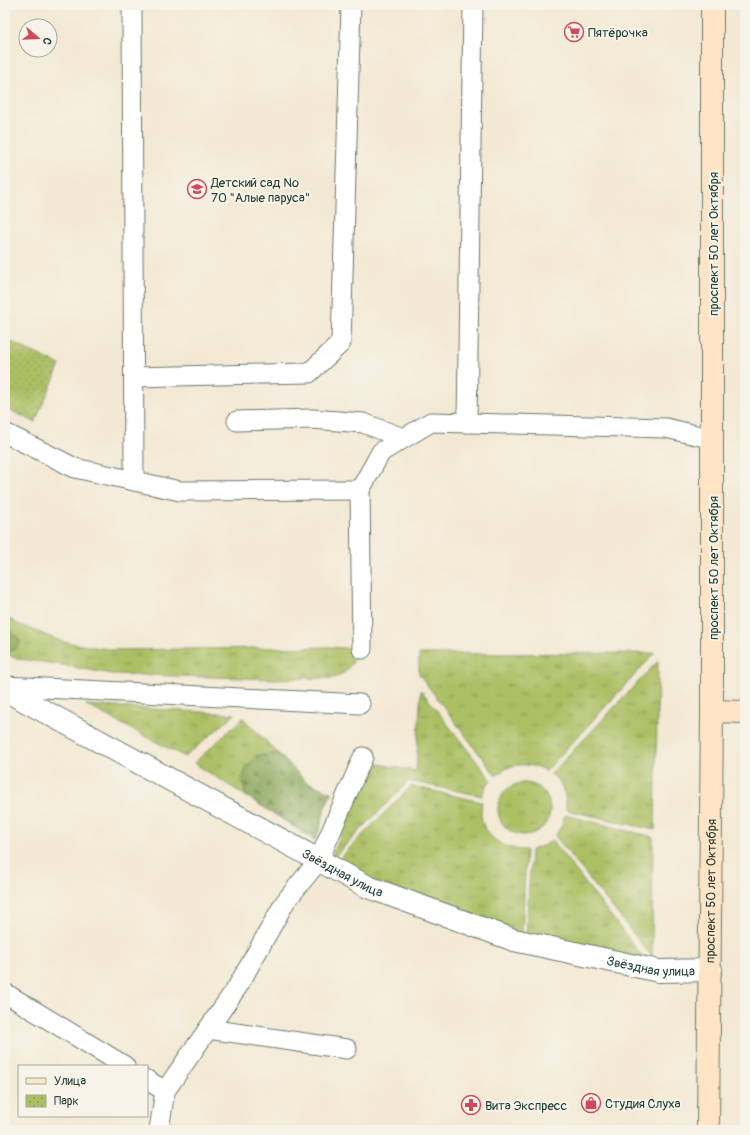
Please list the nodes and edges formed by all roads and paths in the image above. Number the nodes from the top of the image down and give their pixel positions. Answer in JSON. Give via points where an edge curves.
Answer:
{"nodes":[{"id":1,"x":132,"y":5,"type":"edge"},
{"id":2,"x":351,"y":5,"type":"edge"},
{"id":3,"x":473,"y":5,"type":"edge"},
{"id":4,"x":712,"y":5,"type":"edge"},
{"id":5,"x":134,"y":377,"type":"junction"},
{"id":6,"x":237,"y":421,"type":"dead end"},
{"id":7,"x":467,"y":422,"type":"junction"},
{"id":8,"x":5,"y":433,"type":"edge"},
{"id":9,"x":403,"y":438,"type":"junction"},
{"id":10,"x":713,"y":438,"type":"junction"},
{"id":11,"x":134,"y":481,"type":"junction"},
{"id":12,"x":360,"y":490,"type":"junction"},
{"id":13,"x":362,"y":650,"type":"dead end"},
{"id":14,"x":5,"y":686,"type":"edge"},
{"id":15,"x":5,"y":690,"type":"edge"},
{"id":16,"x":360,"y":704,"type":"dead end"},
{"id":17,"x":712,"y":711,"type":"junction"},
{"id":18,"x":745,"y":712,"type":"edge"},
{"id":19,"x":363,"y":757,"type":"dead end"},
{"id":20,"x":319,"y":860,"type":"junction"},
{"id":21,"x":711,"y":970,"type":"junction"},
{"id":22,"x":5,"y":993,"type":"edge"},
{"id":23,"x":208,"y":1029,"type":"junction"},
{"id":24,"x":347,"y":1049,"type":"dead end"},
{"id":25,"x":123,"y":1065,"type":"edge"},
{"id":26,"x":148,"y":1081,"type":"edge"},
{"id":27,"x":165,"y":1091,"type":"junction"},
{"id":28,"x":159,"y":1130,"type":"edge"},
{"id":29,"x":708,"y":1130,"type":"edge"}],
"edges":[{"from":1,"to":5,"type":"lane"},
{"from":2,"to":5,"type":"lane","via":[[341,343],[309,373]]},
{"from":3,"to":7,"type":"lane"},
{"from":4,"to":10,"type":"street","name":"проспект 50 лет Октября"},
{"from":5,"to":11,"type":"lane"},
{"from":6,"to":9,"type":"lane","via":[[312,419],[363,423]]},
{"from":7,"to":9,"type":"lane","via":[[431,422]]},
{"from":7,"to":10,"type":"lane","via":[[666,428]]},
{"from":8,"to":11,"type":"lane","via":[[75,468]]},
{"from":9,"to":12,"type":"lane","via":[[381,452]]},
{"from":10,"to":17,"type":"street","name":"проспект 50 лет Октября"},
{"from":11,"to":12,"type":"lane","via":[[180,491]]},
{"from":12,"to":13,"type":"lane"},
{"from":14,"to":16,"type":"lane"},
{"from":15,"to":20,"type":"street","name":"Звёздная улица"},
{"from":17,"to":18,"type":"street"},
{"from":17,"to":21,"type":"street","name":"проспект 50 лет Октября"},
{"from":19,"to":20,"type":"lane"},
{"from":20,"to":21,"type":"street","name":"Звёздная улица","via":[[368,887],[514,940],[659,971]]},
{"from":20,"to":23,"type":"lane","via":[[285,902],[238,986]]},
{"from":21,"to":29,"type":"street","name":"проспект 50 лет Октября"},
{"from":22,"to":25,"type":"lane"},
{"from":23,"to":24,"type":"lane"},
{"from":23,"to":27,"type":"lane"},
{"from":26,"to":27,"type":"lane"},
{"from":27,"to":28,"type":"lane"}]}
